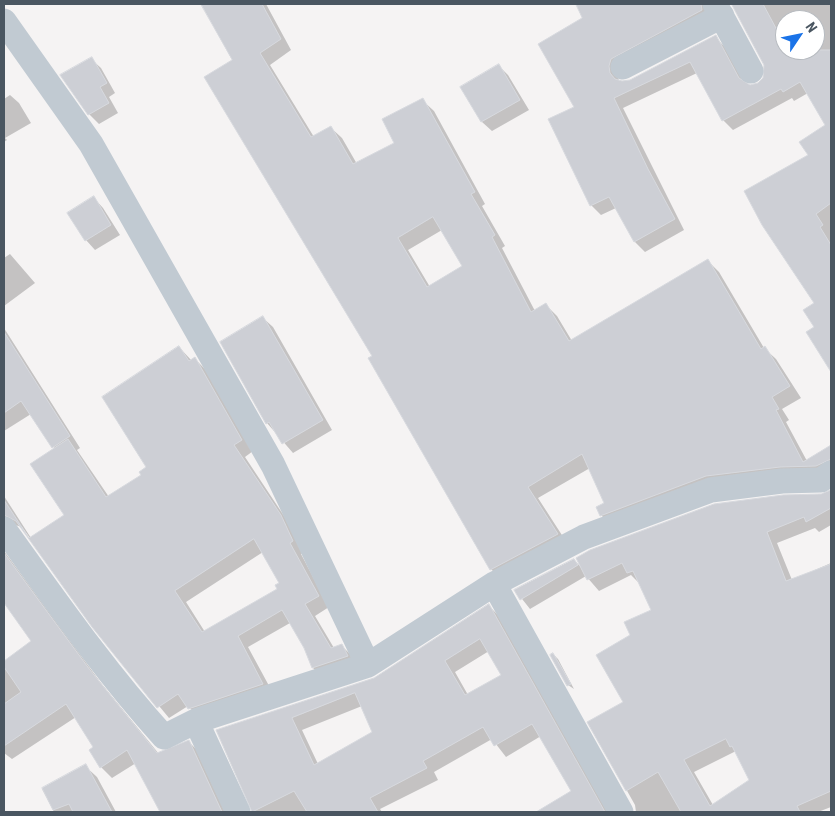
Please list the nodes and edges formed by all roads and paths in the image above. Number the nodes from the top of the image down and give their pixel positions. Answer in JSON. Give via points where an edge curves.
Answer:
{"nodes":[{"id":1,"x":718,"y":10,"type":"edge"},
{"id":2,"x":4,"y":21,"type":"edge"},
{"id":3,"x":623,"y":67,"type":"dead end"},
{"id":4,"x":751,"y":71,"type":"dead end"},
{"id":5,"x":831,"y":473,"type":"edge"},
{"id":6,"x":4,"y":529,"type":"edge"},
{"id":7,"x":494,"y":584,"type":"junction"},
{"id":8,"x":368,"y":665,"type":"junction"},
{"id":9,"x":196,"y":721,"type":"junction"},
{"id":10,"x":238,"y":812,"type":"edge"},
{"id":11,"x":621,"y":812,"type":"edge"}],
"edges":[{"from":1,"to":3,"type":"street"},
{"from":1,"to":4,"type":"street"},
{"from":2,"to":8,"type":"street","via":[[91,144],[273,465]]},
{"from":5,"to":7,"type":"street","via":[[821,480],[782,480],[711,490],[584,537]]},
{"from":6,"to":9,"type":"street","via":[[130,700],[164,737]]},
{"from":7,"to":8,"type":"street"},
{"from":7,"to":11,"type":"street"},
{"from":8,"to":9,"type":"street"},
{"from":9,"to":10,"type":"street"}]}
